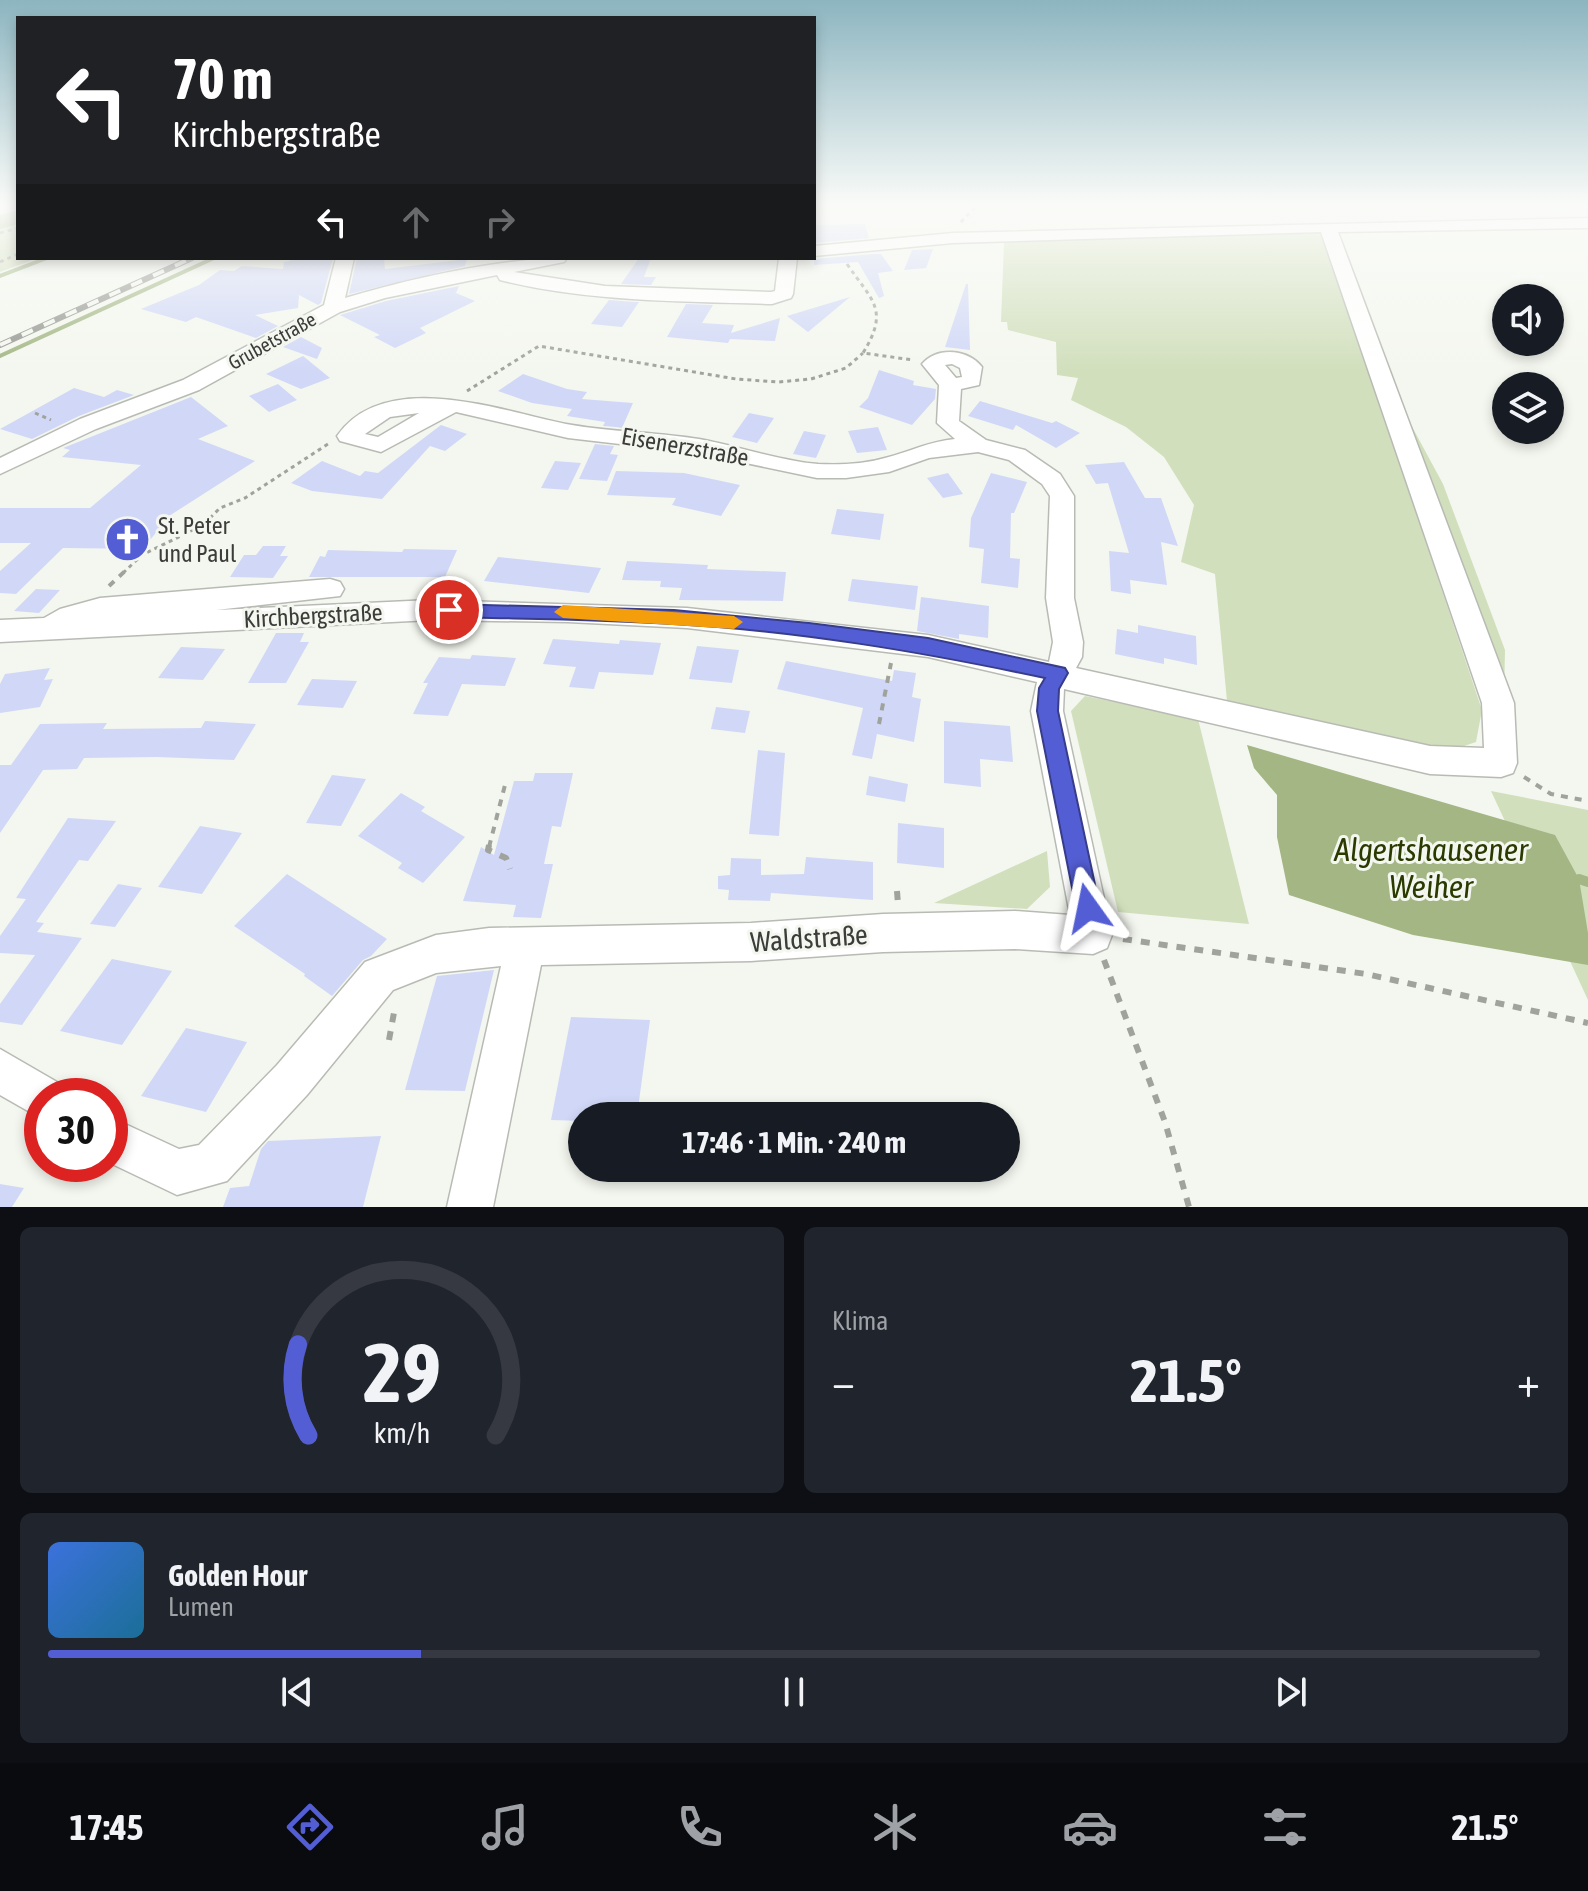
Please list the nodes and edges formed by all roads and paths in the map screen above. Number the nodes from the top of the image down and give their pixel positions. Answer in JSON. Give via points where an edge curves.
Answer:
{"nodes":[{"id":1,"x":344,"y":260,"type":"edge"},
{"id":2,"x":539,"y":260,"type":"edge"},
{"id":3,"x":788,"y":260,"type":"edge"},
{"id":4,"x":846,"y":260,"type":"edge"},
{"id":5,"x":1342,"y":260,"type":"edge"},
{"id":6,"x":509,"y":264,"type":"edge"},
{"id":7,"x":333,"y":308,"type":"junction"},
{"id":8,"x":863,"y":353,"type":"junction"},
{"id":9,"x":932,"y":364,"type":"joint"},
{"id":10,"x":452,"y":405,"type":"junction"},
{"id":11,"x":948,"y":423,"type":"junction"},
{"id":12,"x":348,"y":436,"type":"joint"},
{"id":13,"x":978,"y":445,"type":"junction"},
{"id":14,"x":922,"y":452,"type":"junction"},
{"id":15,"x":0,"y":467,"type":"edge"},
{"id":16,"x":142,"y":555,"type":"dead end"},
{"id":17,"x":330,"y":589,"type":"dead end"},
{"id":18,"x":0,"y":631,"type":"edge"},
{"id":19,"x":44,"y":631,"type":"junction"},
{"id":20,"x":895,"y":642,"type":"junction"},
{"id":21,"x":1058,"y":673,"type":"junction"},
{"id":22,"x":879,"y":724,"type":"dead end"},
{"id":23,"x":1501,"y":763,"type":"junction"},
{"id":24,"x":505,"y":785,"type":"dead end"},
{"id":25,"x":1588,"y":801,"type":"edge"},
{"id":26,"x":510,"y":869,"type":"dead end"},
{"id":27,"x":1093,"y":935,"type":"junction"},
{"id":28,"x":525,"y":946,"type":"junction"},
{"id":29,"x":1588,"y":1023,"type":"edge"},
{"id":30,"x":0,"y":1070,"type":"edge"},
{"id":31,"x":24,"y":1085,"type":"edge"},
{"id":32,"x":128,"y":1148,"type":"edge"},
{"id":33,"x":470,"y":1207,"type":"edge"},
{"id":34,"x":1189,"y":1207,"type":"edge"}],
"edges":[{"from":1,"to":7,"type":"street"},
{"from":2,"to":6,"type":"street","name":"Grubetstraße"},
{"from":3,"to":6,"type":"street","via":[[784,294],[772,298],[572,287],[506,276]]},
{"from":4,"to":8,"type":"path","via":[[879,307],[878,330]]},
{"from":5,"to":23,"type":"street","via":[[1498,703]]},
{"from":6,"to":7,"type":"street","name":"Grubetstraße"},
{"from":7,"to":15,"type":"street","name":"Grubetstraße","via":[[191,385],[88,424]]},
{"from":8,"to":9,"type":"path"},
{"from":8,"to":10,"type":"path","via":[[846,368],[778,382],[539,346]]},
{"from":9,"to":11,"type":"street","via":[[951,385]]},
{"from":10,"to":12,"type":"street","name":"Eisenerzstraße","via":[[376,415]]},
{"from":10,"to":14,"type":"street","name":"Eisenerzstraße","via":[[568,431],[698,446],[817,471],[889,465]]},
{"from":11,"to":13,"type":"street","name":"Eisenerzstraße"},
{"from":11,"to":14,"type":"street","name":"Eisenerzstraße"},
{"from":12,"to":16,"type":"path","via":[[322,446],[245,498],[220,508],[203,525]]},
{"from":13,"to":14,"type":"street","name":"Eisenerzstraße"},
{"from":13,"to":21,"type":"street","name":"Eisenerzstraße","via":[[1017,455],[1038,467],[1062,496],[1060,598],[1068,642]]},
{"from":17,"to":19,"type":"street","name":"Kirchbergstraße","via":[[98,606]]},
{"from":18,"to":19,"type":"street","name":"Kirchbergstraße"},
{"from":19,"to":20,"type":"street","name":"Kirchbergstraße","via":[[500,611],[687,618]]},
{"from":20,"to":21,"type":"street","name":"Kirchbergstraße"},
{"from":20,"to":22,"type":"path"},
{"from":21,"to":23,"type":"street","name":"Kirchbergstraße","via":[[1430,760]]},
{"from":21,"to":27,"type":"street","name":"Eisenerzstraße","via":[[1049,688],[1047,711]]},
{"from":23,"to":25,"type":"path","via":[[1551,794]]},
{"from":24,"to":26,"type":"path","via":[[488,850],[506,858]]},
{"from":27,"to":28,"type":"street","name":"Waldstraße","via":[[1001,930],[735,943]]},
{"from":27,"to":29,"type":"path","via":[[1366,974]]},
{"from":27,"to":34,"type":"path","via":[[1145,1064]]},
{"from":28,"to":32,"type":"street","name":"Waldstraße","via":[[436,954],[379,976],[292,1080],[211,1165],[177,1172]]},
{"from":28,"to":33,"type":"street"},
{"from":30,"to":31,"type":"street"}]}
